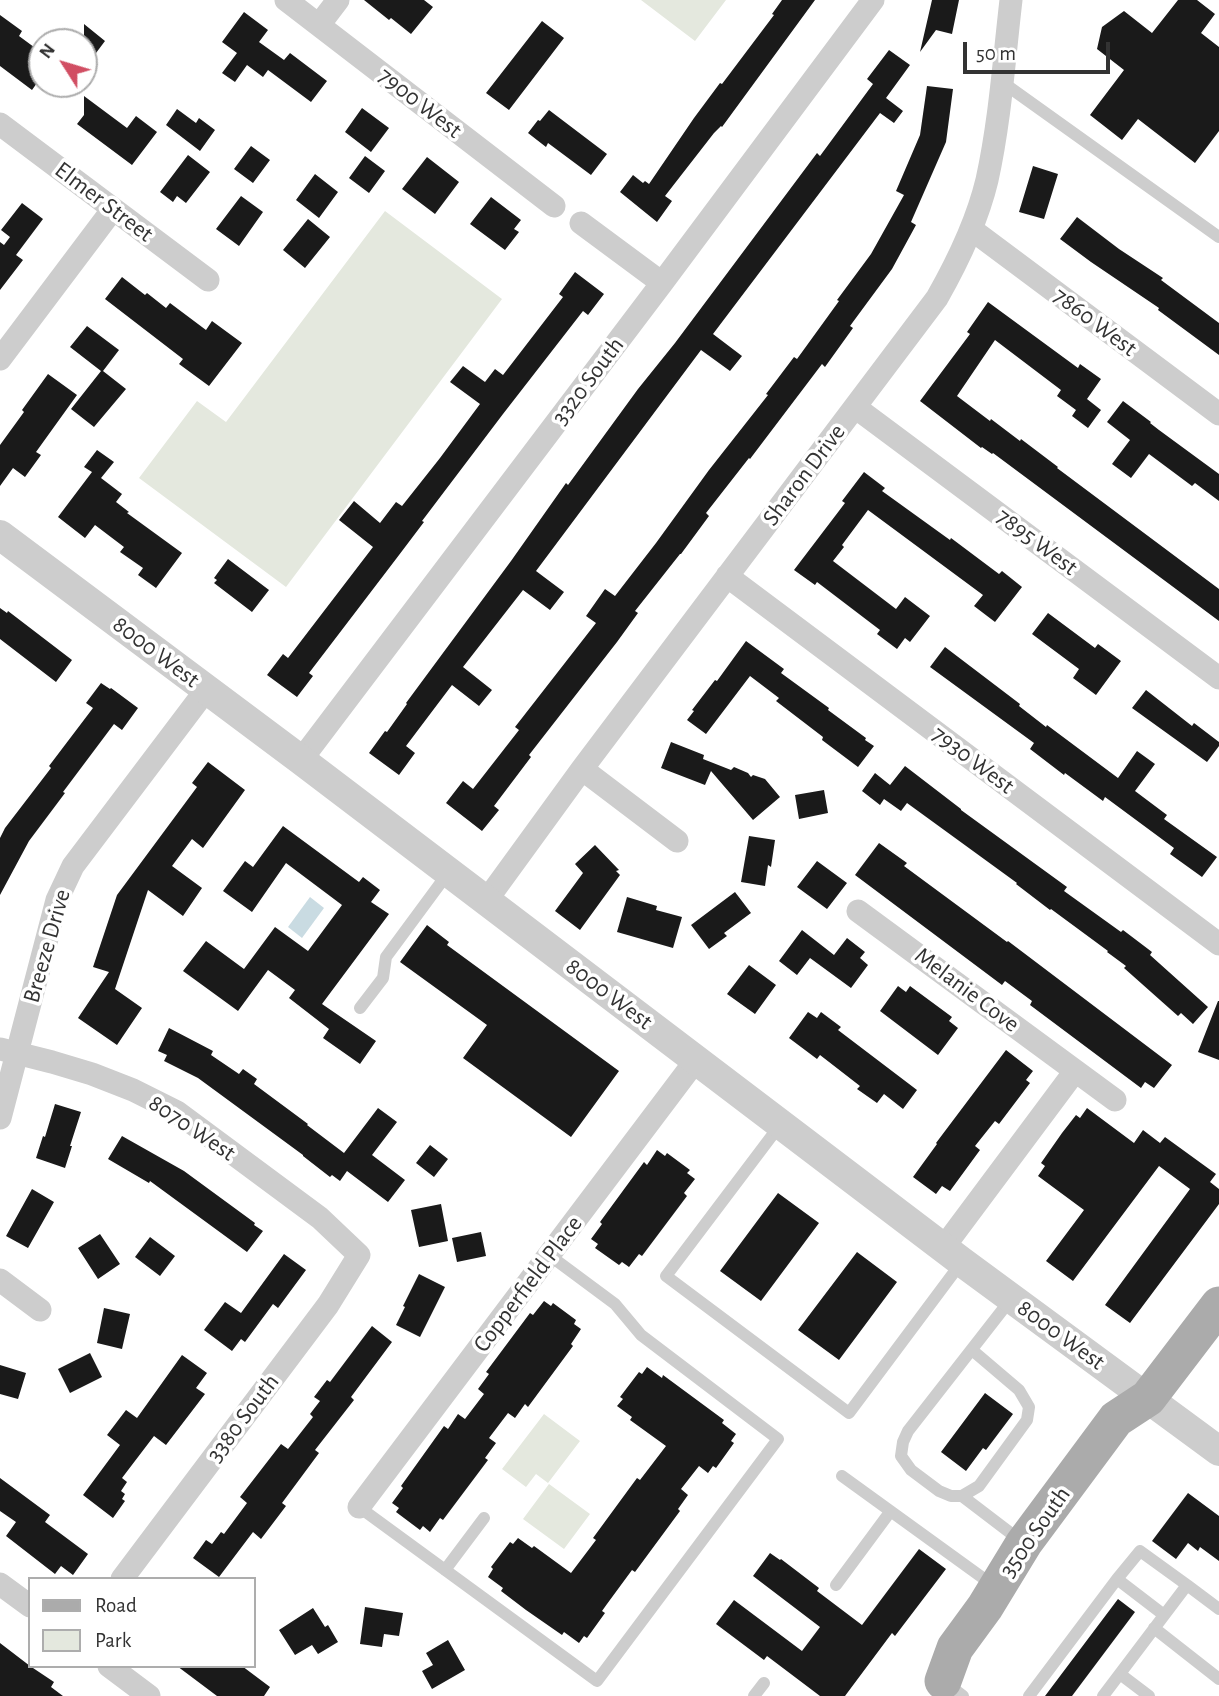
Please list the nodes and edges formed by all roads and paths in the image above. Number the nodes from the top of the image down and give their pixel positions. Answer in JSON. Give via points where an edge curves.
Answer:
{"nodes":[{"id":1,"x":286,"y":0,"type":"edge"},
{"id":2,"x":338,"y":0,"type":"edge"},
{"id":3,"x":873,"y":0,"type":"edge"},
{"id":4,"x":1011,"y":0,"type":"edge"},
{"id":5,"x":319,"y":25,"type":"junction"},
{"id":6,"x":1002,"y":82,"type":"junction"},
{"id":7,"x":0,"y":124,"type":"edge"},
{"id":8,"x":554,"y":206,"type":"dead end"},
{"id":9,"x":113,"y":209,"type":"junction"},
{"id":10,"x":581,"y":223,"type":"dead end"},
{"id":11,"x":971,"y":229,"type":"junction"},
{"id":12,"x":1218,"y":235,"type":"edge"},
{"id":13,"x":208,"y":280,"type":"dead end"},
{"id":14,"x":662,"y":283,"type":"junction"},
{"id":15,"x":0,"y":359,"type":"edge"},
{"id":16,"x":855,"y":407,"type":"junction"},
{"id":17,"x":1219,"y":414,"type":"edge"},
{"id":18,"x":0,"y":535,"type":"edge"},
{"id":19,"x":727,"y":576,"type":"junction"},
{"id":20,"x":1219,"y":678,"type":"edge"},
{"id":21,"x":206,"y":690,"type":"junction"},
{"id":22,"x":301,"y":760,"type":"junction"},
{"id":23,"x":582,"y":769,"type":"junction"},
{"id":24,"x":677,"y":841,"type":"dead end"},
{"id":25,"x":448,"y":872,"type":"junction"},
{"id":26,"x":486,"y":901,"type":"junction"},
{"id":27,"x":858,"y":911,"type":"dead end"},
{"id":28,"x":1219,"y":944,"type":"edge"},
{"id":29,"x":360,"y":1008,"type":"dead end"},
{"id":30,"x":8,"y":1051,"type":"edge"},
{"id":31,"x":696,"y":1060,"type":"junction"},
{"id":32,"x":1075,"y":1071,"type":"junction"},
{"id":33,"x":1115,"y":1100,"type":"dead end"},
{"id":34,"x":0,"y":1118,"type":"edge"},
{"id":35,"x":780,"y":1125,"type":"junction"},
{"id":36,"x":359,"y":1255,"type":"joint"},
{"id":37,"x":550,"y":1255,"type":"junction"},
{"id":38,"x":952,"y":1255,"type":"junction"},
{"id":39,"x":0,"y":1280,"type":"edge"},
{"id":40,"x":1011,"y":1299,"type":"junction"},
{"id":41,"x":1219,"y":1305,"type":"edge"},
{"id":42,"x":40,"y":1310,"type":"dead end"},
{"id":43,"x":972,"y":1350,"type":"junction"},
{"id":44,"x":1148,"y":1398,"type":"junction"},
{"id":45,"x":1219,"y":1451,"type":"edge"},
{"id":46,"x":842,"y":1476,"type":"dead end"},
{"id":47,"x":962,"y":1496,"type":"junction"},
{"id":48,"x":359,"y":1507,"type":"joint"},
{"id":49,"x":890,"y":1511,"type":"junction"},
{"id":50,"x":484,"y":1518,"type":"dead end"},
{"id":51,"x":1024,"y":1543,"type":"junction"},
{"id":52,"x":445,"y":1570,"type":"junction"},
{"id":53,"x":124,"y":1577,"type":"edge"},
{"id":54,"x":1117,"y":1579,"type":"junction"},
{"id":55,"x":0,"y":1584,"type":"edge"},
{"id":56,"x":836,"y":1585,"type":"dead end"},
{"id":57,"x":1187,"y":1585,"type":"junction"},
{"id":58,"x":997,"y":1588,"type":"junction"},
{"id":59,"x":28,"y":1605,"type":"edge"},
{"id":60,"x":1219,"y":1609,"type":"edge"},
{"id":61,"x":1164,"y":1615,"type":"junction"},
{"id":62,"x":1154,"y":1628,"type":"junction"},
{"id":63,"x":112,"y":1668,"type":"edge"},
{"id":64,"x":1120,"y":1674,"type":"junction"},
{"id":65,"x":1219,"y":1679,"type":"edge"},
{"id":66,"x":764,"y":1683,"type":"dead end"},
{"id":67,"x":946,"y":1691,"type":"edge"},
{"id":68,"x":149,"y":1696,"type":"edge"},
{"id":69,"x":754,"y":1696,"type":"edge"},
{"id":70,"x":1030,"y":1696,"type":"edge"},
{"id":71,"x":1103,"y":1696,"type":"edge"},
{"id":72,"x":1149,"y":1696,"type":"edge"}],
"edges":[{"from":1,"to":5,"type":"street","name":"7900 West"},
{"from":2,"to":5,"type":"street"},
{"from":3,"to":14,"type":"street","name":"3320 South"},
{"from":4,"to":6,"type":"street","name":"Sharon Drive"},
{"from":5,"to":8,"type":"street","name":"7900 West"},
{"from":6,"to":11,"type":"street","name":"Sharon Drive","via":[[986,182]]},
{"from":6,"to":12,"type":"lane"},
{"from":7,"to":9,"type":"street","name":"Elmer Street"},
{"from":9,"to":13,"type":"street","name":"Elmer Street"},
{"from":9,"to":15,"type":"street"},
{"from":10,"to":14,"type":"street"},
{"from":11,"to":16,"type":"street","name":"Sharon Drive","via":[[937,298]]},
{"from":11,"to":17,"type":"street","name":"7860 West"},
{"from":14,"to":22,"type":"street","name":"3320 South"},
{"from":16,"to":19,"type":"street","name":"Sharon Drive"},
{"from":16,"to":20,"type":"street","name":"7895 West"},
{"from":18,"to":21,"type":"street","name":"8000 West"},
{"from":19,"to":23,"type":"street","name":"Sharon Drive"},
{"from":19,"to":28,"type":"street","name":"7930 West"},
{"from":21,"to":22,"type":"street","name":"8000 West"},
{"from":21,"to":30,"type":"street","name":"Breeze Drive","via":[[73,866],[57,900]]},
{"from":22,"to":25,"type":"street","name":"8000 West"},
{"from":23,"to":24,"type":"street"},
{"from":23,"to":26,"type":"street","name":"Sharon Drive"},
{"from":25,"to":26,"type":"street","name":"8000 West"},
{"from":25,"to":29,"type":"lane","via":[[386,957],[383,978]]},
{"from":26,"to":31,"type":"street","name":"8000 West"},
{"from":27,"to":32,"type":"street","name":"Melanie Cove"},
{"from":30,"to":34,"type":"street","name":"Breeze Drive"},
{"from":30,"to":36,"type":"street","name":"8070 West","via":[[103,1078],[177,1112],[320,1218]]},
{"from":31,"to":35,"type":"street","name":"8000 West"},
{"from":31,"to":37,"type":"street","name":"Copperfield Place"},
{"from":32,"to":33,"type":"street","name":"Melanie Cove"},
{"from":32,"to":38,"type":"street"},
{"from":35,"to":38,"type":"street","name":"8000 West"},
{"from":35,"to":38,"type":"lane","via":[[666,1276],[849,1413]]},
{"from":36,"to":53,"type":"street","name":"3380 South","via":[[328,1305]]},
{"from":37,"to":48,"type":"street","name":"Copperfield Place"},
{"from":37,"to":52,"type":"lane","via":[[615,1304],[641,1335],[778,1438],[597,1681]]},
{"from":38,"to":40,"type":"street","name":"8000 West"},
{"from":39,"to":42,"type":"street"},
{"from":40,"to":43,"type":"lane"},
{"from":40,"to":44,"type":"street","name":"8000 West"},
{"from":41,"to":44,"type":"main road","name":"3500 South"},
{"from":43,"to":47,"type":"lane","via":[[1019,1390],[1029,1407],[1027,1420],[979,1486]]},
{"from":43,"to":47,"type":"lane","via":[[908,1431],[901,1456],[911,1470],[939,1491]]},
{"from":44,"to":45,"type":"street","name":"8000 West"},
{"from":44,"to":51,"type":"main road","name":"3500 South","via":[[1116,1419]]},
{"from":44,"to":67,"type":"main road","name":"3500 South","via":[[1139,1432]]},
{"from":46,"to":49,"type":"lane"},
{"from":47,"to":51,"type":"lane"},
{"from":48,"to":52,"type":"lane"},
{"from":49,"to":56,"type":"lane"},
{"from":49,"to":58,"type":"lane"},
{"from":50,"to":52,"type":"lane"},
{"from":51,"to":58,"type":"main road","name":"3500 South"},
{"from":54,"to":57,"type":"lane","via":[[1140,1551]]},
{"from":54,"to":61,"type":"lane"},
{"from":54,"to":70,"type":"lane"},
{"from":55,"to":59,"type":"street"},
{"from":57,"to":60,"type":"lane"},
{"from":57,"to":61,"type":"lane"},
{"from":58,"to":67,"type":"main road","name":"3500 South","via":[[955,1648]]},
{"from":61,"to":62,"type":"lane"},
{"from":62,"to":64,"type":"lane"},
{"from":62,"to":65,"type":"lane"},
{"from":63,"to":68,"type":"street"},
{"from":64,"to":71,"type":"lane"},
{"from":64,"to":72,"type":"lane"},
{"from":66,"to":69,"type":"lane"}]}
